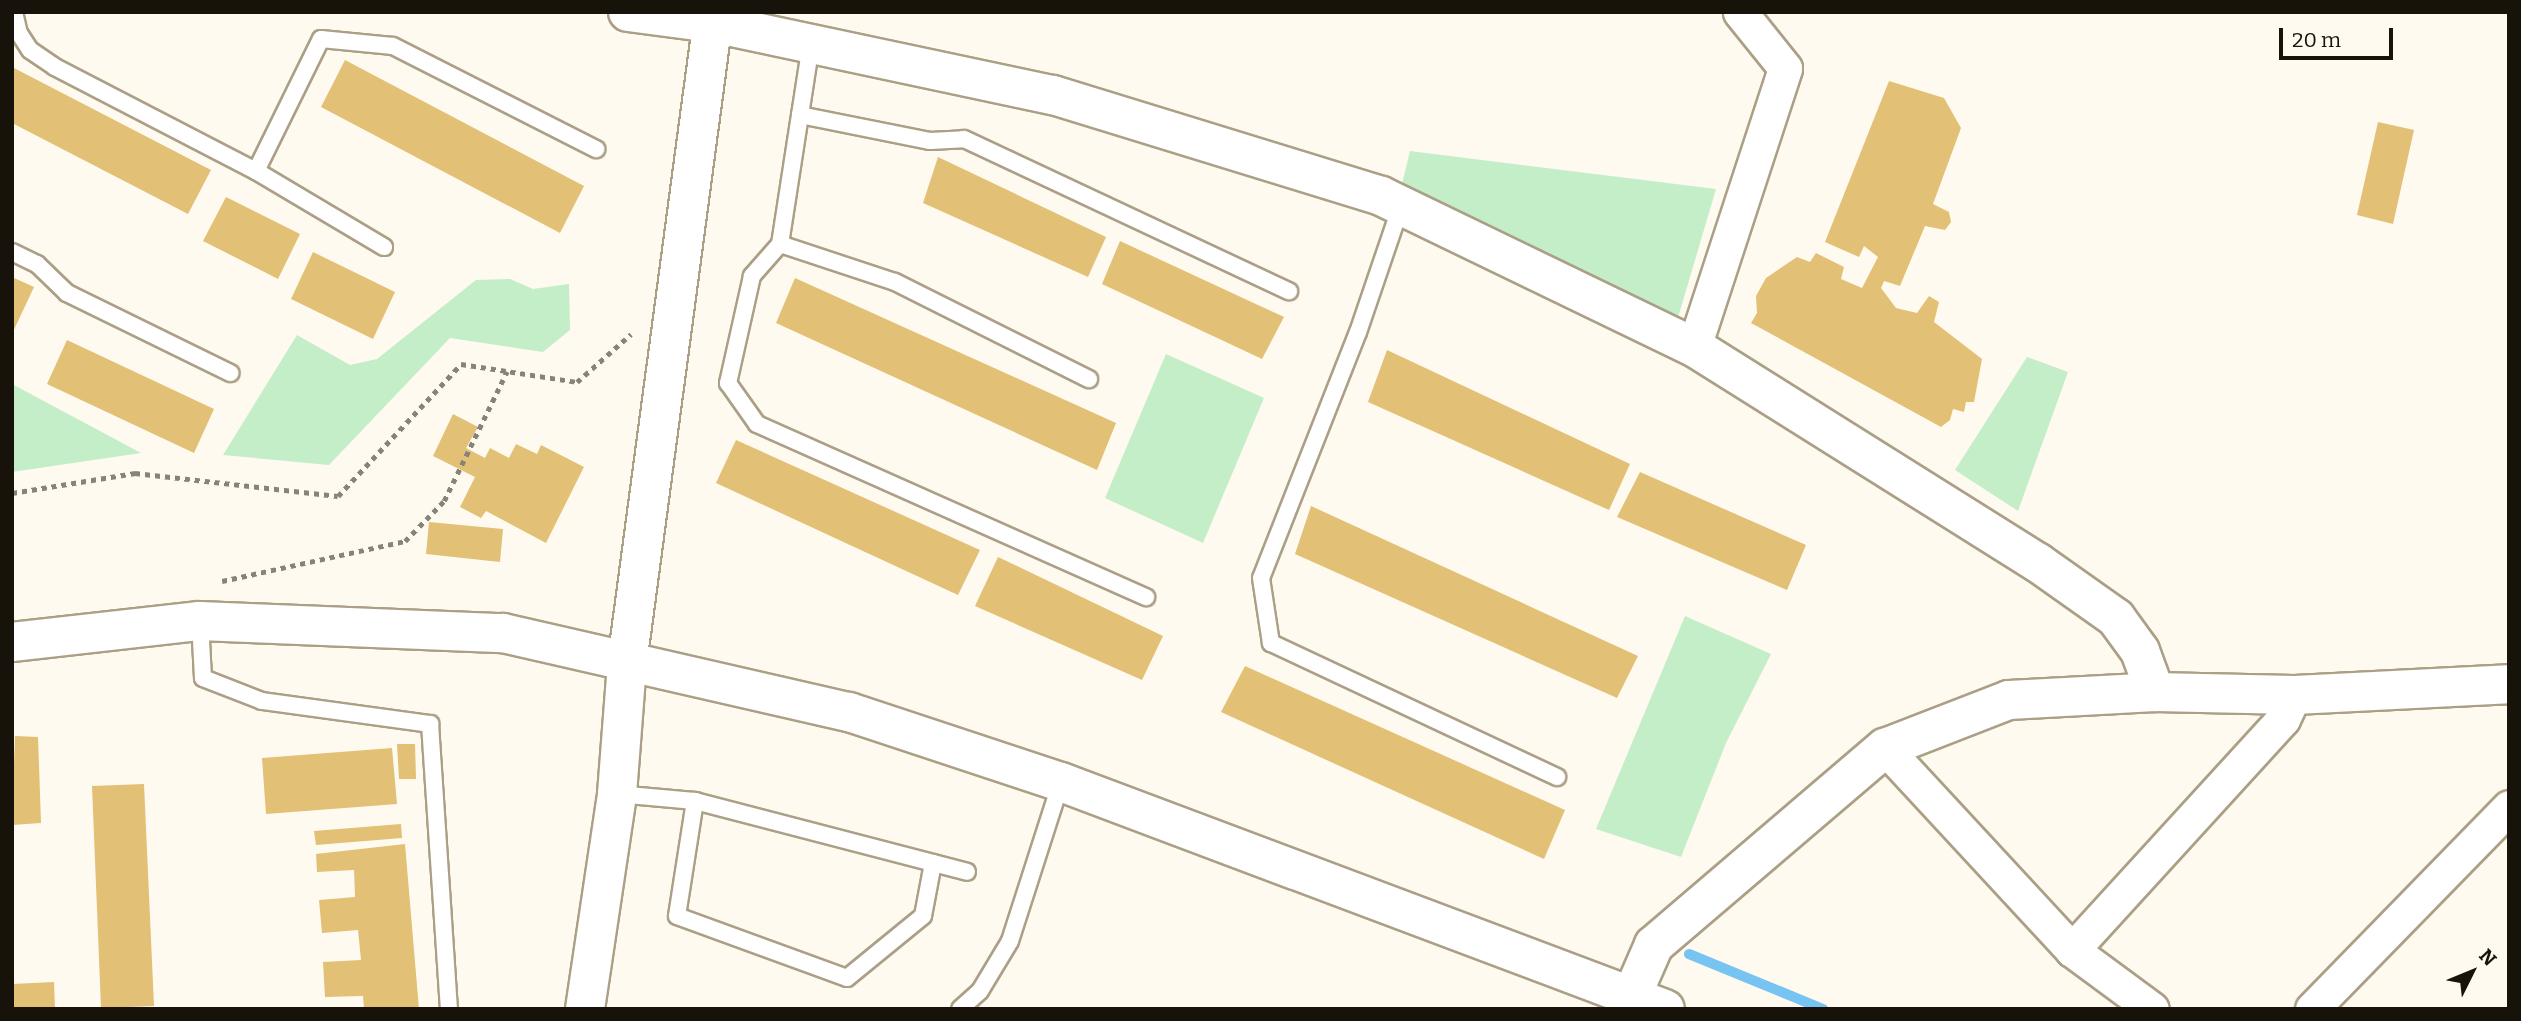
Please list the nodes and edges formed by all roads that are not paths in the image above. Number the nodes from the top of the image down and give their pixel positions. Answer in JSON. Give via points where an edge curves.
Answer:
{"nodes":[{"id":1,"x":14,"y":12,"type":"edge"},
{"id":2,"x":628,"y":12,"type":"edge"},
{"id":3,"x":1740,"y":12,"type":"edge"},
{"id":4,"x":713,"y":18,"type":"edge"},
{"id":5,"x":811,"y":44,"type":"junction"},
{"id":6,"x":800,"y":115,"type":"junction"},
{"id":7,"x":596,"y":149,"type":"dead end"},
{"id":8,"x":256,"y":171,"type":"junction"},
{"id":9,"x":1401,"y":206,"type":"junction"},
{"id":10,"x":780,"y":244,"type":"junction"},
{"id":11,"x":384,"y":247,"type":"dead end"},
{"id":12,"x":12,"y":252,"type":"edge"},
{"id":13,"x":1289,"y":291,"type":"dead end"},
{"id":14,"x":1694,"y":346,"type":"junction"},
{"id":15,"x":230,"y":373,"type":"dead end"},
{"id":16,"x":1089,"y":379,"type":"dead end"},
{"id":17,"x":1146,"y":597,"type":"dead end"},
{"id":18,"x":200,"y":621,"type":"junction"},
{"id":19,"x":12,"y":642,"type":"edge"},
{"id":20,"x":627,"y":663,"type":"junction"},
{"id":21,"x":2509,"y":684,"type":"edge"},
{"id":22,"x":2155,"y":692,"type":"junction"},
{"id":23,"x":2294,"y":695,"type":"junction"},
{"id":24,"x":1885,"y":748,"type":"junction"},
{"id":25,"x":1557,"y":777,"type":"dead end"},
{"id":26,"x":1061,"y":782,"type":"junction"},
{"id":27,"x":617,"y":794,"type":"junction"},
{"id":28,"x":695,"y":801,"type":"junction"},
{"id":29,"x":2509,"y":807,"type":"edge"},
{"id":30,"x":933,"y":863,"type":"junction"},
{"id":31,"x":967,"y":872,"type":"dead end"},
{"id":32,"x":2072,"y":950,"type":"junction"},
{"id":33,"x":1640,"y":1004,"type":"edge"},
{"id":34,"x":449,"y":1009,"type":"edge"},
{"id":35,"x":584,"y":1009,"type":"edge"},
{"id":36,"x":960,"y":1009,"type":"edge"},
{"id":37,"x":2152,"y":1009,"type":"edge"},
{"id":38,"x":2312,"y":1009,"type":"edge"}],
"edges":[{"from":1,"to":8,"type":"lane","via":[[19,33],[30,50],[55,68]]},
{"from":2,"to":4,"type":"street"},
{"from":3,"to":14,"type":"street","via":[[1785,68]]},
{"from":4,"to":5,"type":"street"},
{"from":4,"to":20,"type":"street"},
{"from":5,"to":6,"type":"lane"},
{"from":5,"to":9,"type":"street","via":[[1053,95]]},
{"from":6,"to":10,"type":"lane"},
{"from":6,"to":13,"type":"lane","via":[[930,141],[964,139]]},
{"from":7,"to":8,"type":"lane","via":[[393,46],[321,39]]},
{"from":8,"to":11,"type":"lane"},
{"from":9,"to":14,"type":"street"},
{"from":9,"to":25,"type":"lane","via":[[1358,332],[1261,578],[1271,643]]},
{"from":10,"to":16,"type":"lane","via":[[895,282]]},
{"from":10,"to":17,"type":"lane","via":[[752,276],[728,383],[757,424]]},
{"from":12,"to":15,"type":"lane","via":[[37,264],[67,293]]},
{"from":14,"to":22,"type":"street","via":[[2037,562],[2116,618],[2140,651]]},
{"from":18,"to":19,"type":"street"},
{"from":18,"to":20,"type":"street","via":[[503,633]]},
{"from":18,"to":34,"type":"lane","via":[[203,678],[262,701],[430,724]]},
{"from":20,"to":26,"type":"street","via":[[849,712]]},
{"from":20,"to":27,"type":"street"},
{"from":21,"to":23,"type":"street"},
{"from":22,"to":23,"type":"street"},
{"from":22,"to":24,"type":"street","via":[[2009,700]]},
{"from":23,"to":32,"type":"street","via":[[2283,719]]},
{"from":24,"to":32,"type":"street"},
{"from":24,"to":33,"type":"street","via":[[1654,945]]},
{"from":26,"to":33,"type":"street"},
{"from":26,"to":36,"type":"lane","via":[[1010,941],[980,991]]},
{"from":27,"to":28,"type":"lane"},
{"from":27,"to":35,"type":"street"},
{"from":28,"to":30,"type":"lane"},
{"from":28,"to":30,"type":"lane","via":[[677,916],[847,978],[923,916]]},
{"from":29,"to":38,"type":"street"},
{"from":30,"to":31,"type":"lane"},
{"from":32,"to":37,"type":"street"}]}
